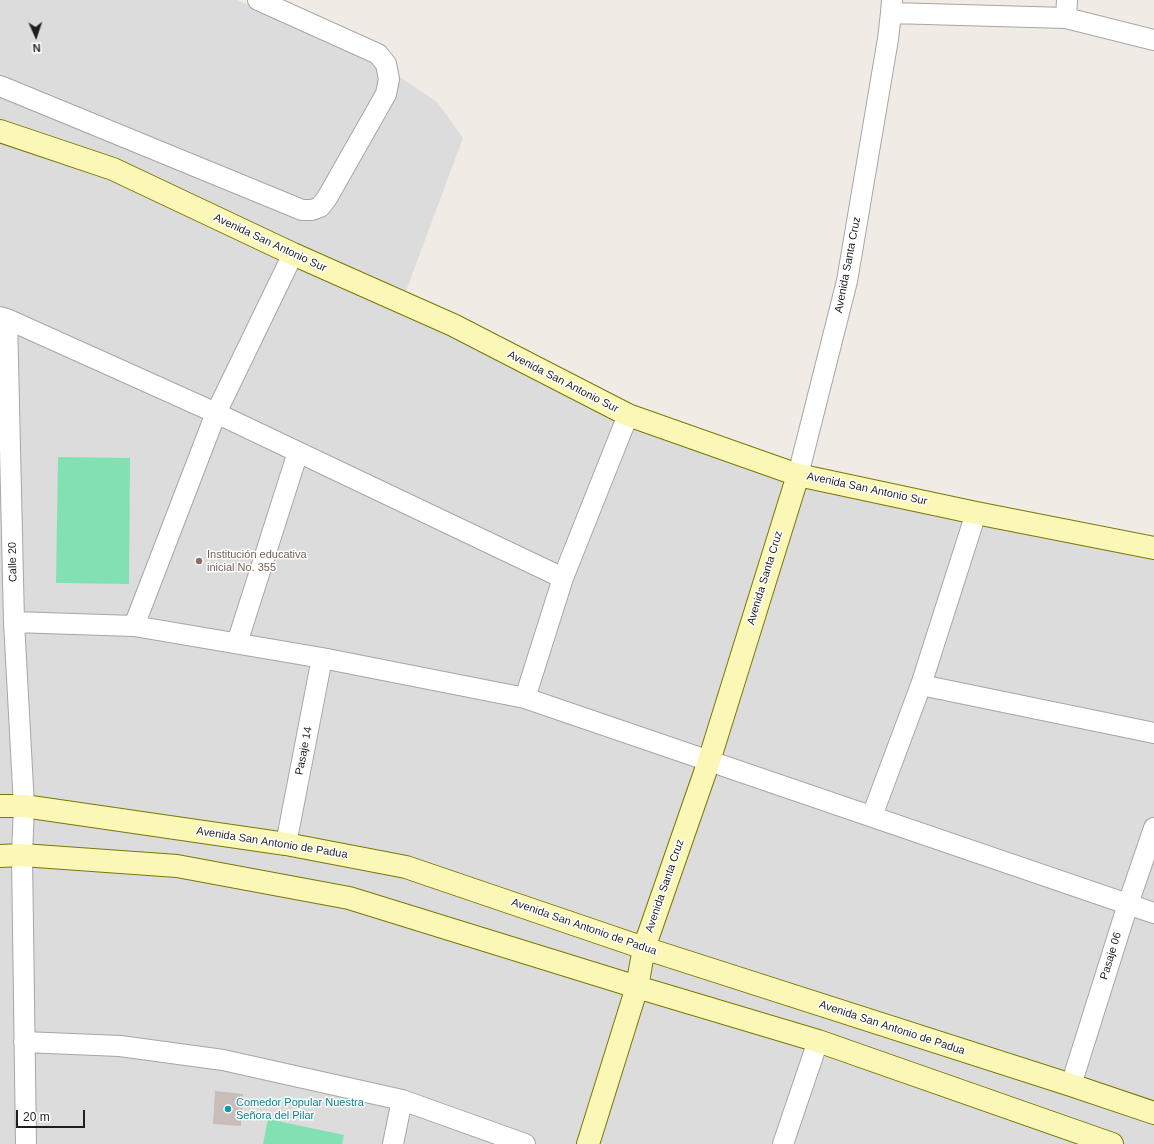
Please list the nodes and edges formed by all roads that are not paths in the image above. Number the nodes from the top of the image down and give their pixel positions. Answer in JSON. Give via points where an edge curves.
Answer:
{"nodes":[{"id":1,"x":258,"y":0,"type":"edge"},
{"id":2,"x":891,"y":6,"type":"edge"},
{"id":3,"x":1066,"y":9,"type":"edge"},
{"id":4,"x":1154,"y":40,"type":"edge"},
{"id":5,"x":0,"y":86,"type":"edge"},
{"id":6,"x":0,"y":131,"type":"edge"},
{"id":7,"x":293,"y":254,"type":"junction"},
{"id":8,"x":4,"y":318,"type":"edge"},
{"id":9,"x":216,"y":413,"type":"junction"},
{"id":10,"x":628,"y":415,"type":"junction"},
{"id":11,"x":298,"y":452,"type":"junction"},
{"id":12,"x":798,"y":475,"type":"junction"},
{"id":13,"x":976,"y":513,"type":"junction"},
{"id":14,"x":1154,"y":548,"type":"edge"},
{"id":15,"x":563,"y":578,"type":"junction"},
{"id":16,"x":14,"y":622,"type":"junction"},
{"id":17,"x":134,"y":626,"type":"junction"},
{"id":18,"x":237,"y":643,"type":"junction"},
{"id":19,"x":322,"y":658,"type":"junction"},
{"id":20,"x":921,"y":685,"type":"junction"},
{"id":21,"x":525,"y":698,"type":"junction"},
{"id":22,"x":1154,"y":733,"type":"edge"},
{"id":23,"x":708,"y":761,"type":"junction"},
{"id":24,"x":0,"y":806,"type":"edge"},
{"id":25,"x":24,"y":806,"type":"junction"},
{"id":26,"x":872,"y":816,"type":"junction"},
{"id":27,"x":1154,"y":828,"type":"edge"},
{"id":28,"x":286,"y":844,"type":"junction"},
{"id":29,"x":22,"y":855,"type":"junction"},
{"id":30,"x":0,"y":856,"type":"edge"},
{"id":31,"x":1128,"y":904,"type":"junction"},
{"id":32,"x":1154,"y":913,"type":"edge"},
{"id":33,"x":644,"y":948,"type":"junction"},
{"id":34,"x":637,"y":987,"type":"junction"},
{"id":35,"x":818,"y":1040,"type":"junction"},
{"id":36,"x":24,"y":1042,"type":"junction"},
{"id":37,"x":1071,"y":1085,"type":"junction"},
{"id":38,"x":402,"y":1100,"type":"junction"},
{"id":39,"x":1154,"y":1113,"type":"edge"},
{"id":40,"x":26,"y":1144,"type":"edge"},
{"id":41,"x":393,"y":1144,"type":"edge"},
{"id":42,"x":525,"y":1144,"type":"edge"},
{"id":43,"x":588,"y":1144,"type":"edge"},
{"id":44,"x":783,"y":1144,"type":"edge"},
{"id":45,"x":1112,"y":1144,"type":"edge"}],
"edges":[{"from":1,"to":5,"type":"street","via":[[378,54],[386,64],[389,79],[386,94],[327,198],[312,210],[302,210]]},
{"from":2,"to":3,"type":"street"},
{"from":2,"to":12,"type":"street","name":"Avenida Santa Cruz","via":[[847,281]]},
{"from":3,"to":4,"type":"street"},
{"from":6,"to":7,"type":"street","name":"Avenida San Antonio Sur","via":[[113,169]]},
{"from":7,"to":9,"type":"street"},
{"from":7,"to":10,"type":"street","name":"Avenida San Antonio Sur","via":[[453,325]]},
{"from":8,"to":9,"type":"street"},
{"from":8,"to":16,"type":"street","name":"Calle 20"},
{"from":9,"to":11,"type":"street"},
{"from":9,"to":17,"type":"street"},
{"from":10,"to":12,"type":"street","name":"Avenida San Antonio Sur"},
{"from":10,"to":15,"type":"street"},
{"from":11,"to":15,"type":"street"},
{"from":11,"to":18,"type":"street"},
{"from":12,"to":13,"type":"street","name":"Avenida San Antonio Sur"},
{"from":12,"to":23,"type":"street","name":"Avenida Santa Cruz"},
{"from":13,"to":14,"type":"street","name":"Avenida San Antonio Sur"},
{"from":13,"to":20,"type":"street"},
{"from":15,"to":21,"type":"street"},
{"from":16,"to":17,"type":"street"},
{"from":16,"to":25,"type":"street","name":"Calle 20"},
{"from":17,"to":18,"type":"street"},
{"from":18,"to":19,"type":"street"},
{"from":19,"to":21,"type":"street"},
{"from":19,"to":28,"type":"street","name":"Pasaje 14"},
{"from":20,"to":22,"type":"street"},
{"from":20,"to":26,"type":"street"},
{"from":21,"to":23,"type":"street"},
{"from":23,"to":26,"type":"street"},
{"from":23,"to":33,"type":"street","name":"Avenida Santa Cruz"},
{"from":24,"to":25,"type":"street","name":"Avenida San Antonio de Padua"},
{"from":25,"to":28,"type":"street","name":"Avenida San Antonio de Padua"},
{"from":25,"to":29,"type":"street","name":"Calle 20"},
{"from":26,"to":31,"type":"street"},
{"from":27,"to":31,"type":"street","name":"Pasaje 06"},
{"from":28,"to":33,"type":"street","name":"Avenida San Antonio de Padua","via":[[406,866]]},
{"from":29,"to":30,"type":"street"},
{"from":29,"to":34,"type":"street","via":[[177,866],[349,898]]},
{"from":29,"to":36,"type":"street","name":"Calle 20"},
{"from":31,"to":32,"type":"street"},
{"from":31,"to":37,"type":"street","name":"Pasaje 06"},
{"from":33,"to":34,"type":"street","name":"Avenida Santa Cruz"},
{"from":33,"to":37,"type":"street","name":"Avenida San Antonio de Padua"},
{"from":34,"to":35,"type":"street"},
{"from":34,"to":43,"type":"street","name":"Avenida Santa Cruz"},
{"from":35,"to":44,"type":"street"},
{"from":35,"to":45,"type":"street"},
{"from":36,"to":38,"type":"street","via":[[120,1046],[223,1060]]},
{"from":36,"to":40,"type":"street","name":"Calle 20"},
{"from":37,"to":39,"type":"street","name":"Avenida San Antonio de Padua"},
{"from":38,"to":41,"type":"street"},
{"from":38,"to":42,"type":"street"}]}
